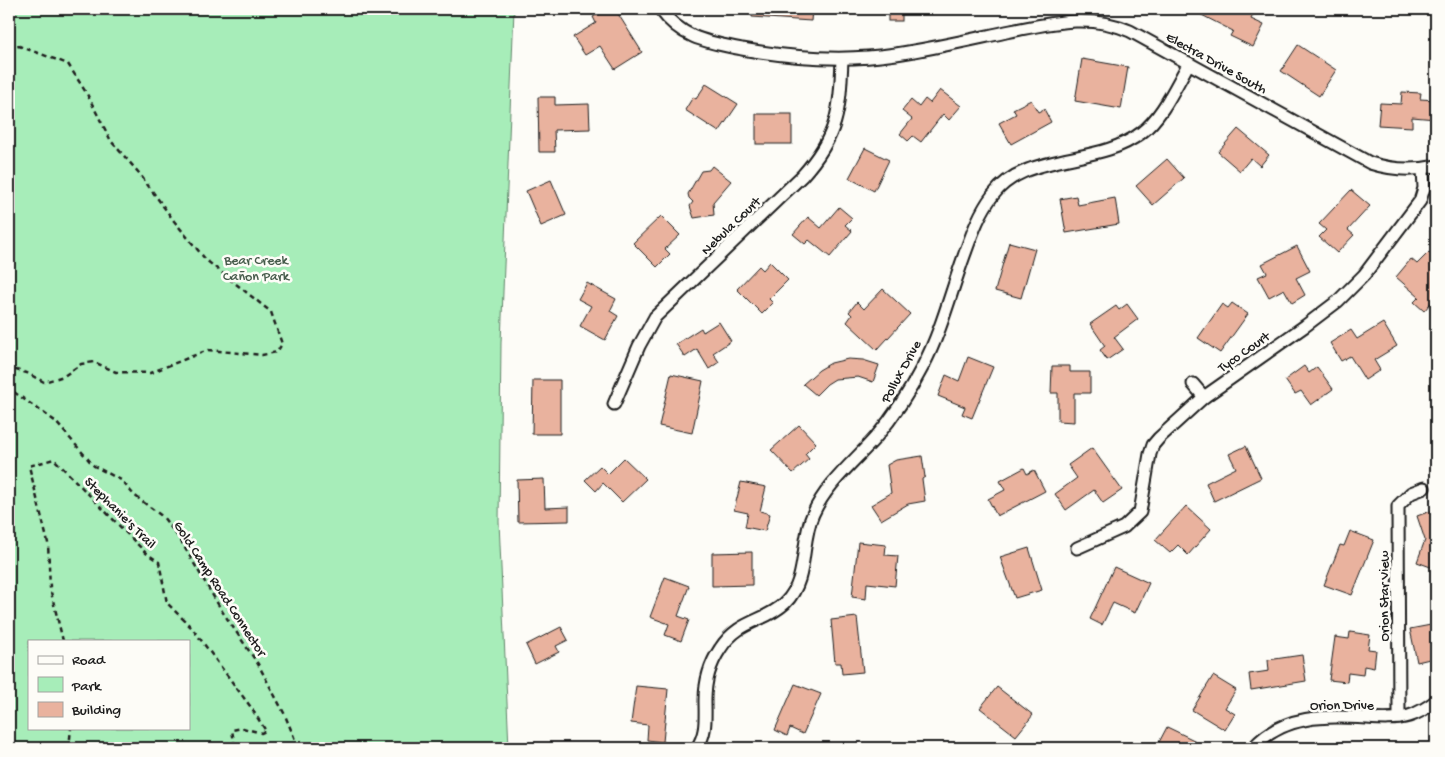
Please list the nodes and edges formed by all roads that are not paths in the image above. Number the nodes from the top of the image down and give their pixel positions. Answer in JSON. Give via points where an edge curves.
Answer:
{"nodes":[{"id":1,"x":660,"y":9,"type":"edge"},
{"id":2,"x":842,"y":59,"type":"junction"},
{"id":3,"x":1189,"y":63,"type":"junction"},
{"id":4,"x":1436,"y":166,"type":"edge"},
{"id":5,"x":1423,"y":169,"type":"junction"},
{"id":6,"x":1193,"y":384,"type":"dead end"},
{"id":7,"x":1204,"y":397,"type":"junction"},
{"id":8,"x":614,"y":404,"type":"dead end"},
{"id":9,"x":1424,"y":488,"type":"dead end"},
{"id":10,"x":1077,"y":548,"type":"dead end"},
{"id":11,"x":1436,"y":701,"type":"edge"},
{"id":12,"x":1399,"y":718,"type":"junction"},
{"id":13,"x":697,"y":748,"type":"edge"},
{"id":14,"x":1253,"y":748,"type":"edge"}],
"edges":[{"from":1,"to":2,"type":"street","name":"Electra Drive South","via":[[674,26],[687,35],[708,42],[771,54]]},
{"from":2,"to":3,"type":"street","name":"Electra Drive South","via":[[898,54],[1060,21],[1089,20],[1117,25]]},
{"from":2,"to":8,"type":"street","name":"Nebula Court","via":[[836,122],[821,153],[802,176],[655,317]]},
{"from":3,"to":5,"type":"street","name":"Electra Drive South","via":[[1363,159],[1384,167]]},
{"from":3,"to":13,"type":"street","name":"Pollux Drive","via":[[1152,122],[1128,142],[1030,170],[995,192],[973,231],[933,345],[917,378],[892,416],[828,489],[812,515],[798,583],[792,593],[785,603],[737,630],[714,659],[706,686],[705,730]]},
{"from":4,"to":5,"type":"street","name":"Electra Drive South"},
{"from":5,"to":7,"type":"street","name":"Tyco Court","via":[[1424,188],[1416,209],[1352,288],[1305,326]]},
{"from":6,"to":7,"type":"street"},
{"from":7,"to":10,"type":"street","name":"Tyco Court","via":[[1153,445],[1140,512],[1124,527]]},
{"from":9,"to":12,"type":"street","name":"Orion Star View","via":[[1412,493],[1398,506]]},
{"from":11,"to":12,"type":"street","name":"Orion Drive","via":[[1410,716]]},
{"from":12,"to":14,"type":"street","name":"Orion Drive","via":[[1309,718],[1281,726]]}]}
